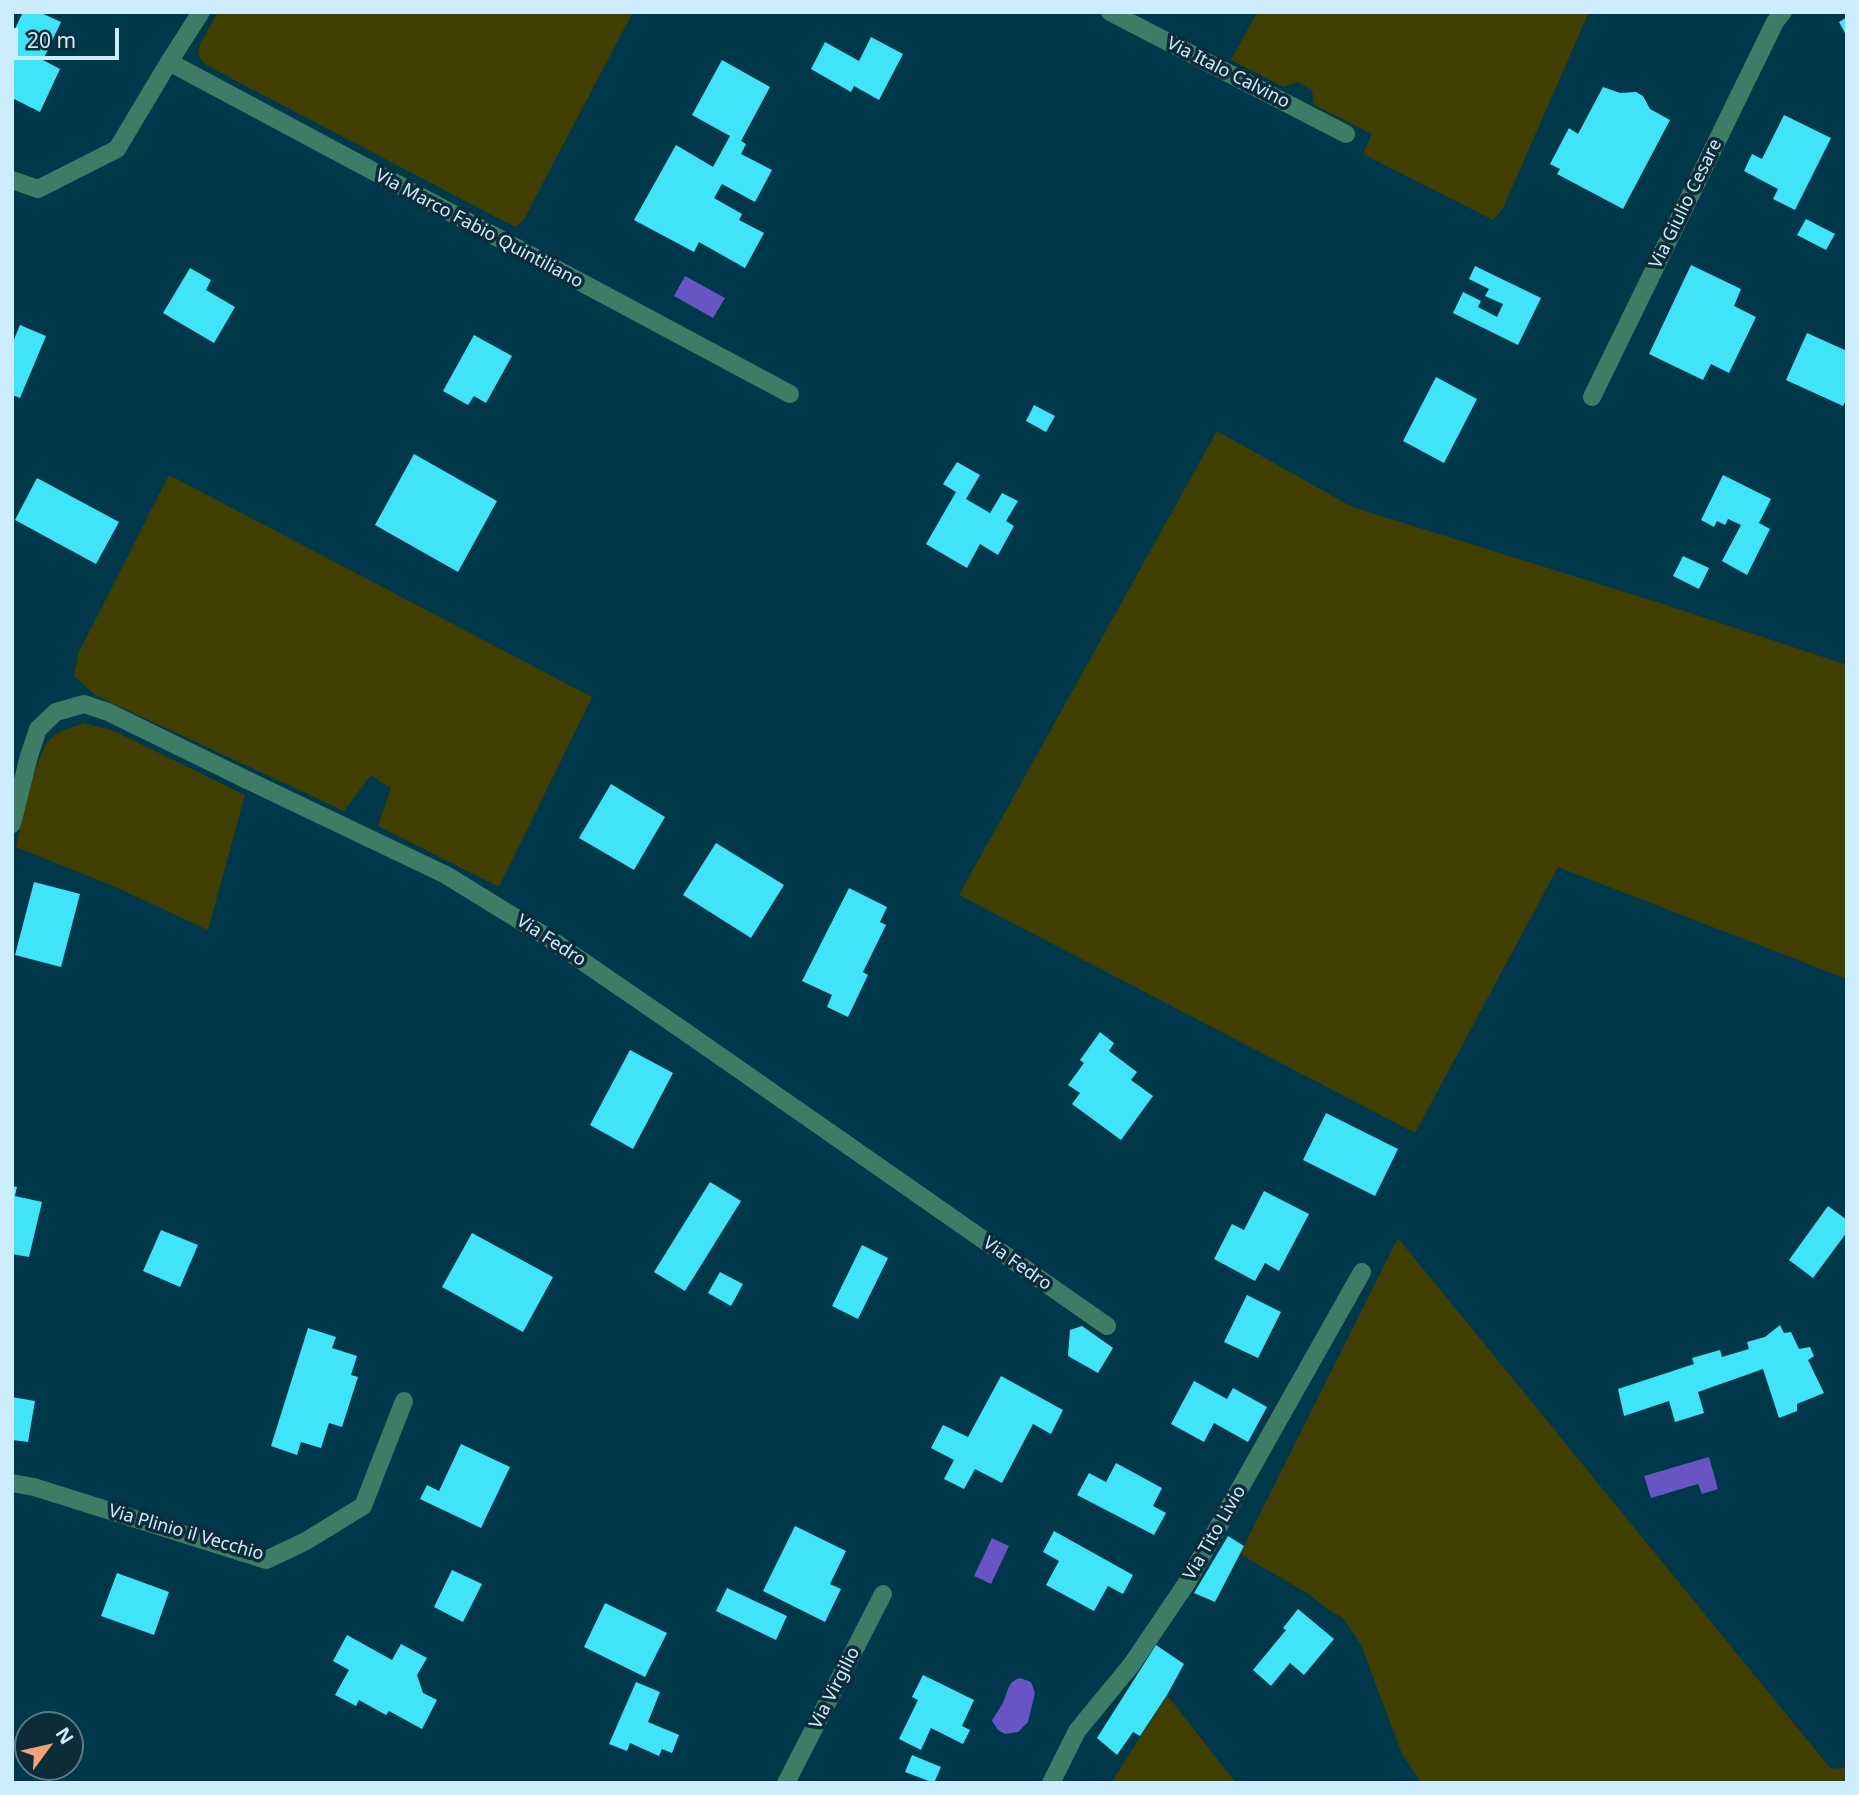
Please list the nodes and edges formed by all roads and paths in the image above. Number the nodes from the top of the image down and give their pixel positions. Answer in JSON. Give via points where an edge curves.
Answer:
{"nodes":[{"id":1,"x":201,"y":12,"type":"edge"},
{"id":2,"x":1110,"y":12,"type":"edge"},
{"id":3,"x":1783,"y":12,"type":"edge"},
{"id":4,"x":169,"y":62,"type":"junction"},
{"id":5,"x":1346,"y":134,"type":"dead end"},
{"id":6,"x":12,"y":180,"type":"edge"},
{"id":7,"x":790,"y":394,"type":"dead end"},
{"id":8,"x":1592,"y":397,"type":"dead end"},
{"id":9,"x":12,"y":824,"type":"edge"},
{"id":10,"x":1362,"y":1272,"type":"dead end"},
{"id":11,"x":1107,"y":1326,"type":"dead end"},
{"id":12,"x":404,"y":1401,"type":"dead end"},
{"id":13,"x":12,"y":1483,"type":"edge"},
{"id":14,"x":883,"y":1594,"type":"dead end"},
{"id":15,"x":786,"y":1783,"type":"edge"},
{"id":16,"x":1051,"y":1783,"type":"edge"}],
"edges":[{"from":1,"to":4,"type":"street"},
{"from":2,"to":5,"type":"street","name":"Via Italo Calvino"},
{"from":3,"to":8,"type":"street","name":"Via Giulio Cesare"},
{"from":4,"to":6,"type":"street","via":[[117,149],[38,189]]},
{"from":4,"to":7,"type":"street","name":"Via Marco Fabio Quintiliano"},
{"from":9,"to":11,"type":"street","name":"Via Fedro","via":[[38,729],[56,712],[84,704],[108,712],[446,875],[572,954]]},
{"from":10,"to":16,"type":"street","name":"Via Tito Livio","via":[[1186,1584],[1132,1664],[1077,1731]]},
{"from":12,"to":13,"type":"street","name":"Via Plinio il Vecchio","via":[[363,1506],[266,1560]]},
{"from":14,"to":15,"type":"street","name":"Via Virgilio"}]}
